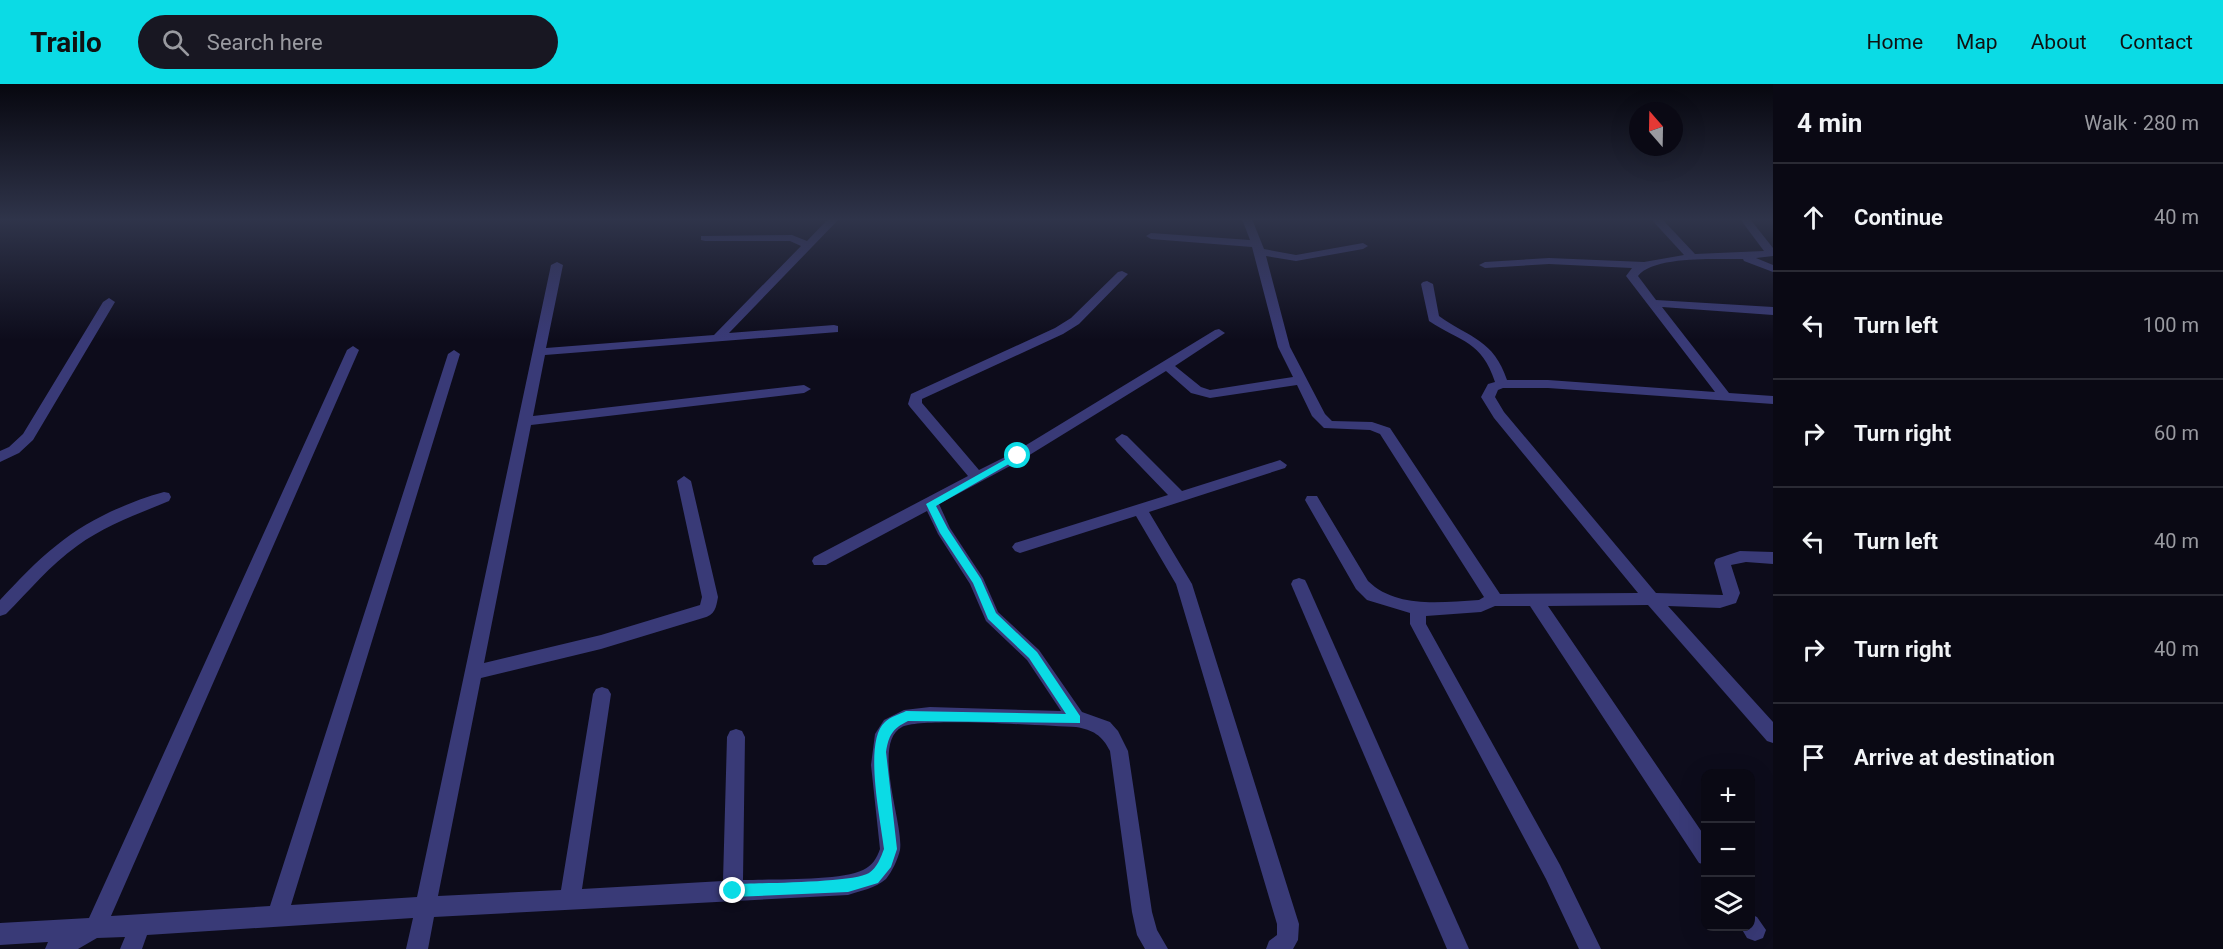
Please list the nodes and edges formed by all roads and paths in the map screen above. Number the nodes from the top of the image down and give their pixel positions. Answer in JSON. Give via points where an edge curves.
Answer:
{"nodes":[{"id":1,"x":794,"y":259,"type":"edge"},
{"id":2,"x":1261,"y":259,"type":"edge"},
{"id":3,"x":1678,"y":259,"type":"edge"},
{"id":4,"x":1748,"y":259,"type":"edge"},
{"id":5,"x":557,"y":265,"type":"dead end"},
{"id":6,"x":1485,"y":265,"type":"dead end"},
{"id":7,"x":1643,"y":265,"type":"junction"},
{"id":8,"x":1773,"y":269,"type":"edge"},
{"id":9,"x":1122,"y":274,"type":"dead end"},
{"id":10,"x":1427,"y":285,"type":"dead end"},
{"id":11,"x":108,"y":302,"type":"dead end"},
{"id":12,"x":1653,"y":303,"type":"junction"},
{"id":13,"x":1773,"y":311,"type":"edge"},
{"id":14,"x":834,"y":330,"type":"dead end"},
{"id":15,"x":1219,"y":333,"type":"dead end"},
{"id":16,"x":717,"y":339,"type":"junction"},
{"id":17,"x":353,"y":350,"type":"dead end"},
{"id":18,"x":539,"y":352,"type":"junction"},
{"id":19,"x":454,"y":354,"type":"dead end"},
{"id":20,"x":1166,"y":365,"type":"junction"},
{"id":21,"x":1301,"y":380,"type":"junction"},
{"id":22,"x":1502,"y":384,"type":"junction"},
{"id":23,"x":804,"y":389,"type":"dead end"},
{"id":24,"x":1724,"y":395,"type":"junction"},
{"id":25,"x":1773,"y":400,"type":"edge"},
{"id":26,"x":525,"y":422,"type":"junction"},
{"id":27,"x":1122,"y":439,"type":"dead end"},
{"id":28,"x":0,"y":458,"type":"edge"},
{"id":29,"x":1280,"y":465,"type":"dead end"},
{"id":30,"x":978,"y":478,"type":"junction"},
{"id":31,"x":684,"y":481,"type":"dead end"},
{"id":32,"x":164,"y":497,"type":"dead end"},
{"id":33,"x":1179,"y":497,"type":"junction"},
{"id":34,"x":1312,"y":500,"type":"dead end"},
{"id":35,"x":931,"y":504,"type":"junction"},
{"id":36,"x":1140,"y":509,"type":"junction"},
{"id":37,"x":1020,"y":547,"type":"dead end"},
{"id":38,"x":1773,"y":558,"type":"edge"},
{"id":39,"x":820,"y":561,"type":"dead end"},
{"id":40,"x":1299,"y":584,"type":"dead end"},
{"id":41,"x":1652,"y":599,"type":"junction"},
{"id":42,"x":1493,"y":600,"type":"junction"},
{"id":43,"x":1535,"y":600,"type":"junction"},
{"id":44,"x":0,"y":610,"type":"edge"},
{"id":45,"x":1421,"y":610,"type":"junction"},
{"id":46,"x":474,"y":673,"type":"junction"},
{"id":47,"x":602,"y":694,"type":"dead end"},
{"id":48,"x":1076,"y":719,"type":"junction"},
{"id":49,"x":1773,"y":735,"type":"edge"},
{"id":50,"x":736,"y":737,"type":"dead end"},
{"id":51,"x":1701,"y":849,"type":"edge"},
{"id":52,"x":733,"y":891,"type":"junction"},
{"id":53,"x":570,"y":900,"type":"junction"},
{"id":54,"x":426,"y":907,"type":"junction"},
{"id":55,"x":277,"y":917,"type":"junction"},
{"id":56,"x":140,"y":925,"type":"junction"},
{"id":57,"x":95,"y":928,"type":"junction"},
{"id":58,"x":0,"y":934,"type":"edge"},
{"id":59,"x":56,"y":949,"type":"edge"},
{"id":60,"x":131,"y":949,"type":"edge"},
{"id":61,"x":417,"y":949,"type":"edge"},
{"id":62,"x":1157,"y":949,"type":"edge"},
{"id":63,"x":1277,"y":949,"type":"edge"},
{"id":64,"x":1458,"y":949,"type":"edge"},
{"id":65,"x":1590,"y":949,"type":"edge"}],
"edges":[{"from":1,"to":16,"type":"street"},
{"from":2,"to":21,"type":"street","via":[[1284,347]]},
{"from":3,"to":7,"type":"street"},
{"from":4,"to":8,"type":"street"},
{"from":5,"to":18,"type":"street"},
{"from":6,"to":7,"type":"street","via":[[1550,261]]},
{"from":7,"to":12,"type":"street","via":[[1634,269],[1632,276]]},
{"from":9,"to":30,"type":"street","via":[[1075,321],[1059,331],[916,397],[915,404]]},
{"from":10,"to":22,"type":"street","via":[[1434,318],[1491,353]]},
{"from":11,"to":28,"type":"street","via":[[28,437]]},
{"from":12,"to":13,"type":"street"},
{"from":12,"to":24,"type":"street"},
{"from":14,"to":16,"type":"street"},
{"from":15,"to":20,"type":"street"},
{"from":16,"to":18,"type":"street"},
{"from":17,"to":57,"type":"street"},
{"from":18,"to":26,"type":"street"},
{"from":19,"to":55,"type":"street"},
{"from":20,"to":21,"type":"street","via":[[1196,390],[1209,394]]},
{"from":20,"to":30,"type":"street"},
{"from":21,"to":42,"type":"street","via":[[1319,416],[1329,425],[1379,427],[1389,436],[1491,591]]},
{"from":22,"to":24,"type":"street"},
{"from":22,"to":41,"type":"street","via":[[1490,391],[1492,405]]},
{"from":23,"to":26,"type":"street"},
{"from":24,"to":25,"type":"street"},
{"from":26,"to":46,"type":"street"},
{"from":27,"to":33,"type":"street"},
{"from":29,"to":33,"type":"street"},
{"from":30,"to":35,"type":"street"},
{"from":31,"to":46,"type":"street","via":[[710,597],[708,608],[601,642]]},
{"from":32,"to":44,"type":"street","via":[[84,534],[54,556]]},
{"from":33,"to":36,"type":"street"},
{"from":34,"to":45,"type":"street","via":[[1362,585],[1373,596]]},
{"from":35,"to":39,"type":"street"},
{"from":35,"to":48,"type":"street","via":[[977,582],[992,616],[1033,655]]},
{"from":36,"to":37,"type":"street"},
{"from":36,"to":63,"type":"street","via":[[1184,584],[1288,924],[1287,940]]},
{"from":38,"to":41,"type":"street","via":[[1739,556],[1722,563],[1732,593],[1730,599]]},
{"from":40,"to":64,"type":"street"},
{"from":41,"to":43,"type":"street"},
{"from":41,"to":49,"type":"street"},
{"from":42,"to":43,"type":"street"},
{"from":42,"to":45,"type":"street","via":[[1481,606]]},
{"from":43,"to":51,"type":"street"},
{"from":45,"to":65,"type":"street","via":[[1418,624],[1553,872]]},
{"from":46,"to":54,"type":"street"},
{"from":47,"to":53,"type":"street"},
{"from":48,"to":52,"type":"street","via":[[906,716],[890,725],[882,736],[880,752],[890,849],[886,863],[873,878],[848,885]]},
{"from":48,"to":62,"type":"street","via":[[1098,724],[1110,732],[1119,752],[1142,912],[1148,935]]},
{"from":50,"to":52,"type":"street"},
{"from":52,"to":53,"type":"street"},
{"from":53,"to":54,"type":"street"},
{"from":54,"to":55,"type":"street"},
{"from":54,"to":61,"type":"street"},
{"from":55,"to":56,"type":"street"},
{"from":56,"to":57,"type":"street"},
{"from":56,"to":60,"type":"street"},
{"from":57,"to":58,"type":"street"},
{"from":57,"to":59,"type":"street"}]}
